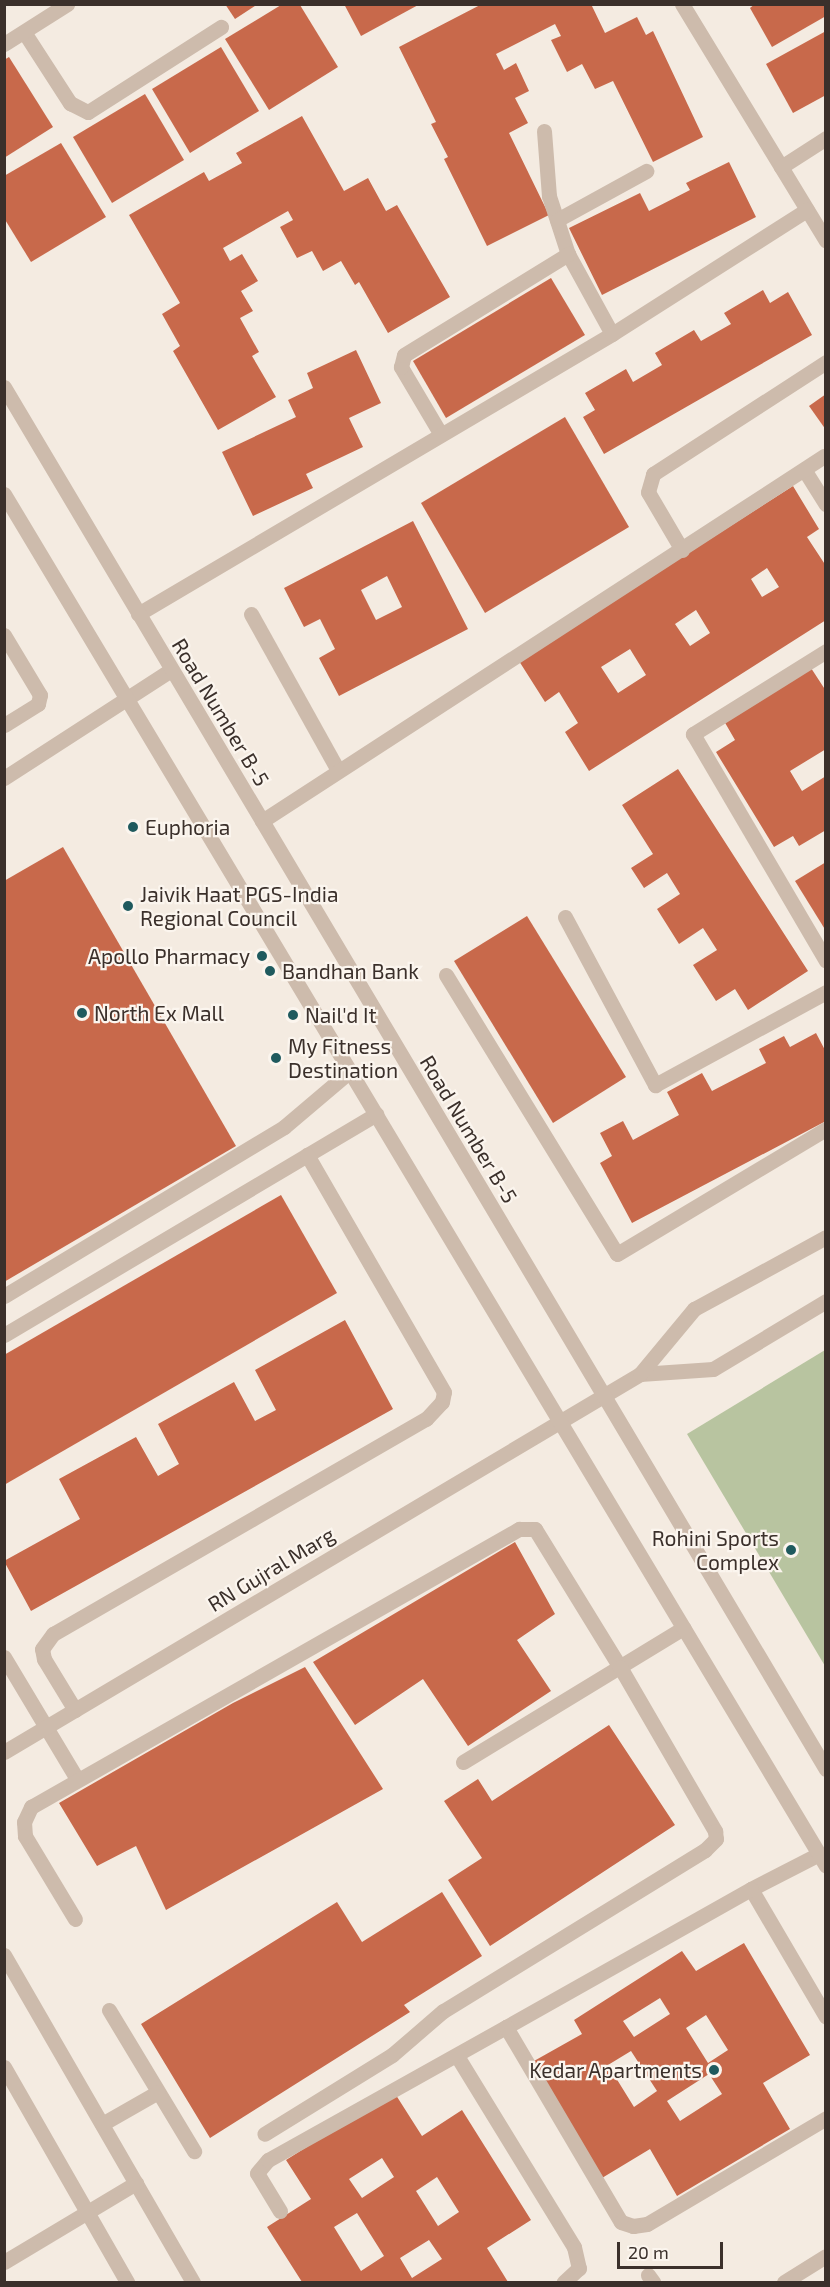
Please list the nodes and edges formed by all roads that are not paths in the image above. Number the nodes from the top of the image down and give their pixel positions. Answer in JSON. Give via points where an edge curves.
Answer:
{"nodes":[{"id":1,"x":67,"y":4,"type":"edge"},
{"id":2,"x":682,"y":4,"type":"edge"},
{"id":3,"x":221,"y":27,"type":"dead end"},
{"id":4,"x":24,"y":32,"type":"junction"},
{"id":5,"x":4,"y":44,"type":"edge"},
{"id":6,"x":544,"y":131,"type":"dead end"},
{"id":7,"x":825,"y":138,"type":"edge"},
{"id":8,"x":781,"y":167,"type":"junction"},
{"id":9,"x":646,"y":171,"type":"dead end"},
{"id":10,"x":807,"y":210,"type":"junction"},
{"id":11,"x":557,"y":220,"type":"junction"},
{"id":12,"x":825,"y":241,"type":"edge"},
{"id":13,"x":568,"y":254,"type":"junction"},
{"id":14,"x":612,"y":334,"type":"junction"},
{"id":15,"x":825,"y":363,"type":"edge"},
{"id":16,"x":4,"y":387,"type":"edge"},
{"id":17,"x":440,"y":433,"type":"junction"},
{"id":18,"x":824,"y":456,"type":"edge"},
{"id":19,"x":805,"y":471,"type":"junction"},
{"id":20,"x":4,"y":494,"type":"edge"},
{"id":21,"x":825,"y":504,"type":"edge"},
{"id":22,"x":682,"y":550,"type":"junction"},
{"id":23,"x":138,"y":614,"type":"junction"},
{"id":24,"x":251,"y":614,"type":"dead end"},
{"id":25,"x":4,"y":635,"type":"edge"},
{"id":26,"x":825,"y":651,"type":"edge"},
{"id":27,"x":171,"y":670,"type":"junction"},
{"id":28,"x":127,"y":700,"type":"junction"},
{"id":29,"x":4,"y":725,"type":"edge"},
{"id":30,"x":338,"y":770,"type":"junction"},
{"id":31,"x":4,"y":778,"type":"edge"},
{"id":32,"x":262,"y":821,"type":"junction"},
{"id":33,"x":565,"y":918,"type":"dead end"},
{"id":34,"x":825,"y":961,"type":"edge"},
{"id":35,"x":446,"y":975,"type":"dead end"},
{"id":36,"x":825,"y":992,"type":"edge"},
{"id":37,"x":350,"y":1071,"type":"junction"},
{"id":38,"x":376,"y":1114,"type":"junction"},
{"id":39,"x":825,"y":1129,"type":"edge"},
{"id":40,"x":307,"y":1155,"type":"junction"},
{"id":41,"x":825,"y":1237,"type":"edge"},
{"id":42,"x":4,"y":1296,"type":"edge"},
{"id":43,"x":825,"y":1301,"type":"edge"},
{"id":44,"x":4,"y":1335,"type":"edge"},
{"id":45,"x":640,"y":1374,"type":"junction"},
{"id":46,"x":603,"y":1395,"type":"junction"},
{"id":47,"x":560,"y":1422,"type":"junction"},
{"id":48,"x":683,"y":1628,"type":"junction"},
{"id":49,"x":6,"y":1661,"type":"edge"},
{"id":50,"x":620,"y":1667,"type":"junction"},
{"id":51,"x":75,"y":1710,"type":"junction"},
{"id":52,"x":46,"y":1727,"type":"junction"},
{"id":53,"x":4,"y":1752,"type":"edge"},
{"id":54,"x":463,"y":1762,"type":"dead end"},
{"id":55,"x":825,"y":1769,"type":"edge"},
{"id":56,"x":77,"y":1779,"type":"junction"},
{"id":57,"x":822,"y":1860,"type":"edge"},
{"id":58,"x":751,"y":1890,"type":"junction"},
{"id":59,"x":75,"y":1919,"type":"dead end"},
{"id":60,"x":4,"y":1955,"type":"edge"},
{"id":61,"x":108,"y":2010,"type":"dead end"},
{"id":62,"x":825,"y":2017,"type":"edge"},
{"id":63,"x":506,"y":2027,"type":"junction"},
{"id":64,"x":457,"y":2056,"type":"junction"},
{"id":65,"x":7,"y":2076,"type":"edge"},
{"id":66,"x":158,"y":2092,"type":"junction"},
{"id":67,"x":825,"y":2118,"type":"edge"},
{"id":68,"x":102,"y":2124,"type":"junction"},
{"id":69,"x":264,"y":2134,"type":"dead end"},
{"id":70,"x":194,"y":2151,"type":"dead end"},
{"id":71,"x":136,"y":2183,"type":"junction"},
{"id":72,"x":280,"y":2211,"type":"dead end"},
{"id":73,"x":89,"y":2212,"type":"junction"},
{"id":74,"x":825,"y":2256,"type":"edge"},
{"id":75,"x":4,"y":2262,"type":"edge"},
{"id":76,"x":127,"y":2283,"type":"edge"},
{"id":77,"x":193,"y":2283,"type":"edge"},
{"id":78,"x":564,"y":2283,"type":"edge"},
{"id":79,"x":784,"y":2283,"type":"edge"}],
"edges":[{"from":1,"to":4,"type":"street"},
{"from":2,"to":8,"type":"street"},
{"from":3,"to":4,"type":"street","via":[[88,112],[70,103]]},
{"from":4,"to":5,"type":"street"},
{"from":6,"to":11,"type":"street","via":[[549,196]]},
{"from":7,"to":8,"type":"street"},
{"from":8,"to":10,"type":"street"},
{"from":9,"to":11,"type":"street"},
{"from":10,"to":12,"type":"street"},
{"from":10,"to":14,"type":"street"},
{"from":11,"to":13,"type":"street"},
{"from":13,"to":14,"type":"street"},
{"from":13,"to":17,"type":"street","via":[[404,355],[401,367]]},
{"from":14,"to":17,"type":"street"},
{"from":15,"to":22,"type":"street","via":[[653,474],[648,492]]},
{"from":16,"to":23,"type":"street","name":"Road Number B-5"},
{"from":17,"to":23,"type":"street"},
{"from":18,"to":19,"type":"street"},
{"from":19,"to":21,"type":"street"},
{"from":19,"to":22,"type":"street"},
{"from":20,"to":28,"type":"street"},
{"from":22,"to":30,"type":"street"},
{"from":23,"to":27,"type":"street","name":"Road Number B-5"},
{"from":24,"to":30,"type":"street"},
{"from":25,"to":29,"type":"street","via":[[40,695],[38,704]]},
{"from":26,"to":34,"type":"street","via":[[693,734]]},
{"from":27,"to":28,"type":"street"},
{"from":27,"to":32,"type":"street","name":"Road Number B-5"},
{"from":28,"to":31,"type":"street"},
{"from":28,"to":37,"type":"street"},
{"from":30,"to":32,"type":"street"},
{"from":32,"to":46,"type":"street","name":"Road Number B-5"},
{"from":33,"to":36,"type":"street","via":[[655,1085]]},
{"from":35,"to":39,"type":"street","via":[[616,1254]]},
{"from":37,"to":38,"type":"street"},
{"from":37,"to":42,"type":"street","via":[[284,1127]]},
{"from":38,"to":40,"type":"street"},
{"from":38,"to":47,"type":"street"},
{"from":40,"to":44,"type":"street"},
{"from":40,"to":51,"type":"street","via":[[444,1392],[442,1402],[426,1419],[53,1634],[42,1649],[44,1659]]},
{"from":41,"to":45,"type":"street","via":[[694,1309]]},
{"from":43,"to":45,"type":"street","via":[[713,1369]]},
{"from":45,"to":46,"type":"street","name":"RN Gujral Marg"},
{"from":46,"to":47,"type":"street","name":"RN Gujral Marg"},
{"from":46,"to":55,"type":"street","name":"Road Number B-5"},
{"from":47,"to":48,"type":"street"},
{"from":47,"to":51,"type":"street","name":"RN Gujral Marg"},
{"from":48,"to":50,"type":"street"},
{"from":48,"to":57,"type":"street"},
{"from":49,"to":52,"type":"street"},
{"from":50,"to":54,"type":"street"},
{"from":50,"to":56,"type":"street","via":[[535,1529],[525,1527]]},
{"from":50,"to":69,"type":"street","via":[[715,1831],[714,1843],[443,2011],[392,2055]]},
{"from":51,"to":52,"type":"street","name":"RN Gujral Marg"},
{"from":52,"to":53,"type":"street","name":"RN Gujral Marg"},
{"from":52,"to":56,"type":"street"},
{"from":56,"to":59,"type":"street","via":[[31,1807],[24,1822],[25,1836]]},
{"from":57,"to":58,"type":"street"},
{"from":58,"to":62,"type":"street"},
{"from":58,"to":63,"type":"street"},
{"from":60,"to":68,"type":"street"},
{"from":61,"to":66,"type":"street"},
{"from":63,"to":64,"type":"street"},
{"from":63,"to":67,"type":"street","via":[[621,2222],[633,2226],[647,2224]]},
{"from":64,"to":72,"type":"street","via":[[260,2167],[259,2178]]},
{"from":64,"to":78,"type":"street","via":[[574,2247],[579,2268]]},
{"from":65,"to":73,"type":"street"},
{"from":66,"to":68,"type":"street"},
{"from":66,"to":70,"type":"street"},
{"from":68,"to":71,"type":"street"},
{"from":71,"to":73,"type":"street"},
{"from":71,"to":77,"type":"street"},
{"from":73,"to":75,"type":"street"},
{"from":73,"to":76,"type":"street"},
{"from":74,"to":79,"type":"street"}]}
